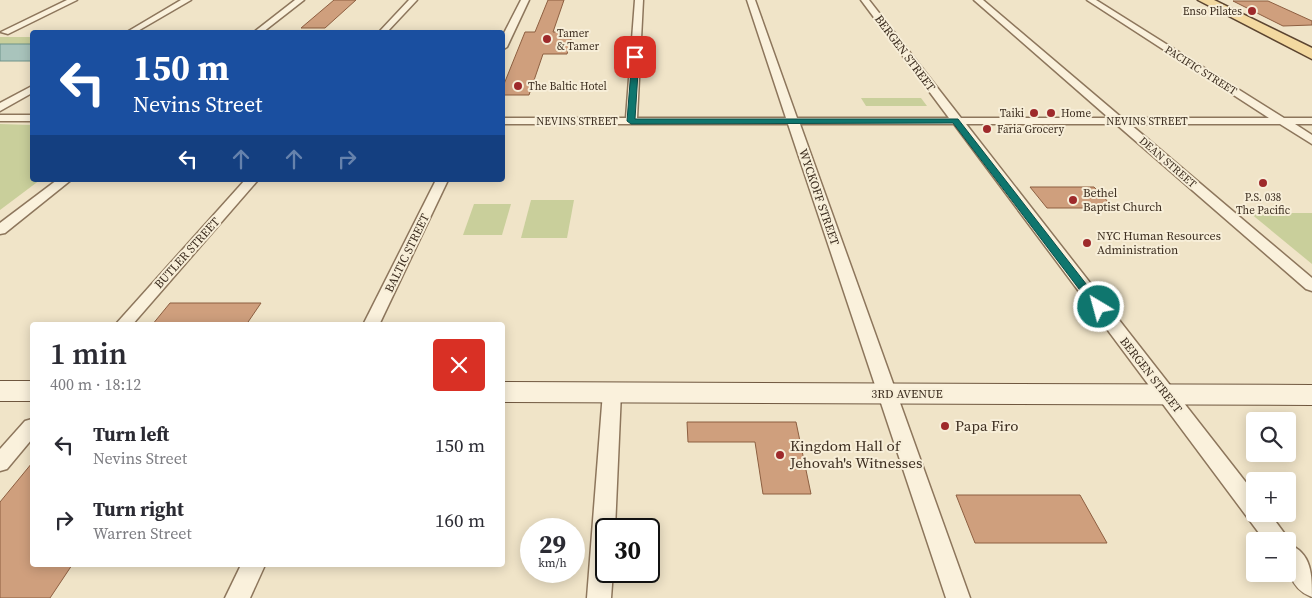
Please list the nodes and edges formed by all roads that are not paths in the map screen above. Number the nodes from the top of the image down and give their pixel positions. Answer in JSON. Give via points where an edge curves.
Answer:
{"nodes":[{"id":1,"x":74,"y":0,"type":"edge"},
{"id":2,"x":187,"y":0,"type":"edge"},
{"id":3,"x":300,"y":0,"type":"edge"},
{"id":4,"x":413,"y":0,"type":"edge"},
{"id":5,"x":525,"y":0,"type":"edge"},
{"id":6,"x":639,"y":0,"type":"edge"},
{"id":7,"x":751,"y":0,"type":"edge"},
{"id":8,"x":865,"y":0,"type":"edge"},
{"id":9,"x":978,"y":0,"type":"edge"},
{"id":10,"x":1091,"y":0,"type":"edge"},
{"id":11,"x":1204,"y":0,"type":"edge"},
{"id":12,"x":134,"y":30,"type":"edge"},
{"id":13,"x":261,"y":30,"type":"edge"},
{"id":14,"x":386,"y":30,"type":"edge"},
{"id":15,"x":4,"y":32,"type":"dead end"},
{"id":16,"x":505,"y":41,"type":"edge"},
{"id":17,"x":1312,"y":54,"type":"edge"},
{"id":18,"x":30,"y":90,"type":"edge"},
{"id":19,"x":0,"y":108,"type":"edge"},
{"id":20,"x":0,"y":118,"type":"edge"},
{"id":21,"x":30,"y":118,"type":"edge"},
{"id":22,"x":505,"y":121,"type":"edge"},
{"id":23,"x":631,"y":121,"type":"junction"},
{"id":24,"x":793,"y":121,"type":"junction"},
{"id":25,"x":955,"y":121,"type":"junction"},
{"id":26,"x":1119,"y":121,"type":"junction"},
{"id":27,"x":1282,"y":121,"type":"junction"},
{"id":28,"x":1312,"y":121,"type":"edge"},
{"id":29,"x":1312,"y":140,"type":"edge"},
{"id":30,"x":62,"y":182,"type":"edge"},
{"id":31,"x":250,"y":182,"type":"edge"},
{"id":32,"x":441,"y":182,"type":"edge"},
{"id":33,"x":0,"y":230,"type":"edge"},
{"id":34,"x":1312,"y":286,"type":"edge"},
{"id":35,"x":126,"y":322,"type":"edge"},
{"id":36,"x":372,"y":322,"type":"edge"},
{"id":37,"x":0,"y":391,"type":"edge"},
{"id":38,"x":30,"y":391,"type":"edge"},
{"id":39,"x":505,"y":392,"type":"edge"},
{"id":40,"x":612,"y":392,"type":"junction"},
{"id":41,"x":887,"y":394,"type":"junction"},
{"id":42,"x":1166,"y":394,"type":"junction"},
{"id":43,"x":1312,"y":395,"type":"edge"},
{"id":44,"x":30,"y":428,"type":"edge"},
{"id":45,"x":0,"y":463,"type":"edge"},
{"id":46,"x":1246,"y":499,"type":"edge"},
{"id":47,"x":1264,"y":522,"type":"edge"},
{"id":48,"x":1271,"y":532,"type":"edge"},
{"id":49,"x":1296,"y":565,"type":"edge"},
{"id":50,"x":252,"y":567,"type":"edge"},
{"id":51,"x":1312,"y":586,"type":"edge"},
{"id":52,"x":237,"y":598,"type":"edge"},
{"id":53,"x":599,"y":598,"type":"edge"},
{"id":54,"x":958,"y":598,"type":"edge"}],
"edges":[{"from":1,"to":15,"type":"street"},
{"from":2,"to":12,"type":"street"},
{"from":3,"to":13,"type":"street"},
{"from":4,"to":14,"type":"street"},
{"from":5,"to":16,"type":"street"},
{"from":6,"to":23,"type":"street"},
{"from":7,"to":24,"type":"street","name":"WYCKOFF STREET"},
{"from":8,"to":25,"type":"street","name":"BERGEN STREET"},
{"from":9,"to":26,"type":"street","name":"DEAN STREET"},
{"from":10,"to":27,"type":"street","name":"PACIFIC STREET"},
{"from":11,"to":17,"type":"main road"},
{"from":18,"to":19,"type":"street"},
{"from":20,"to":21,"type":"street"},
{"from":22,"to":23,"type":"street","name":"NEVINS STREET"},
{"from":23,"to":24,"type":"street","name":"NEVINS STREET"},
{"from":24,"to":25,"type":"street","name":"NEVINS STREET"},
{"from":24,"to":41,"type":"street","name":"WYCKOFF STREET"},
{"from":25,"to":26,"type":"street","name":"NEVINS STREET"},
{"from":25,"to":42,"type":"street","name":"BERGEN STREET"},
{"from":26,"to":27,"type":"street","name":"NEVINS STREET"},
{"from":26,"to":34,"type":"street","name":"DEAN STREET"},
{"from":27,"to":28,"type":"street","name":"NEVINS STREET"},
{"from":27,"to":29,"type":"street","name":"PACIFIC STREET"},
{"from":30,"to":33,"type":"street"},
{"from":31,"to":35,"type":"street","name":"BUTLER STREET"},
{"from":32,"to":36,"type":"street","name":"BALTIC STREET"},
{"from":37,"to":38,"type":"main road"},
{"from":39,"to":40,"type":"main road","name":"3RD AVENUE"},
{"from":40,"to":41,"type":"main road","name":"3RD AVENUE"},
{"from":40,"to":53,"type":"street"},
{"from":41,"to":42,"type":"main road","name":"3RD AVENUE"},
{"from":41,"to":54,"type":"street","name":"WYCKOFF STREET"},
{"from":42,"to":43,"type":"main road","name":"3RD AVENUE"},
{"from":42,"to":46,"type":"street","name":"BERGEN STREET"},
{"from":44,"to":45,"type":"street"},
{"from":47,"to":48,"type":"street","name":"BERGEN STREET"},
{"from":49,"to":51,"type":"street"},
{"from":50,"to":52,"type":"street"}]}
